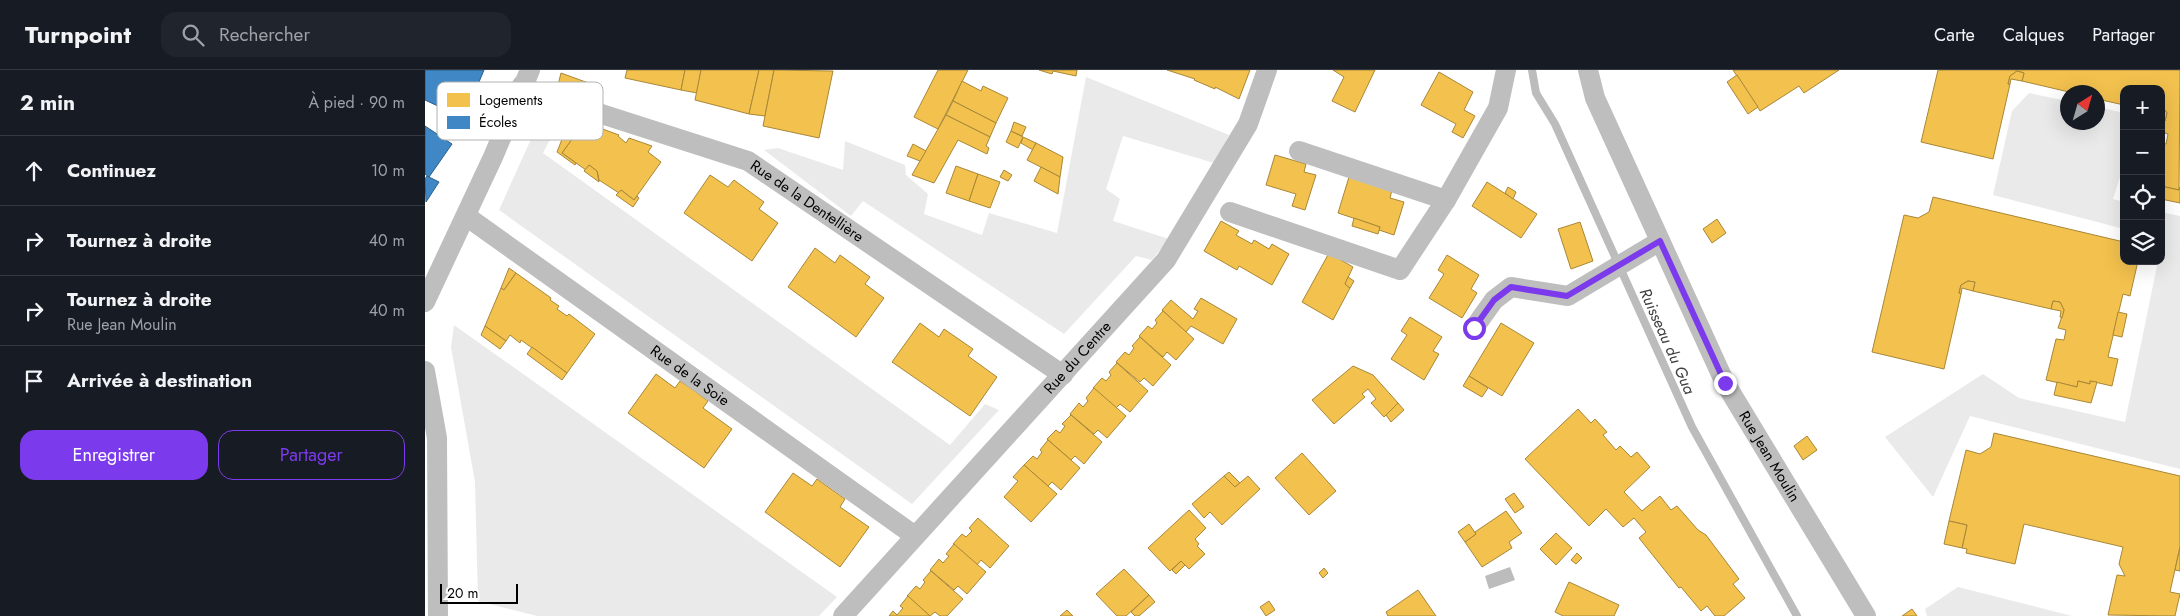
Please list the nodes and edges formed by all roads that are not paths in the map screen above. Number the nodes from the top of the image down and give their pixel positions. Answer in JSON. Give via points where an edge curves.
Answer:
{"nodes":[{"id":1,"x":1267,"y":70,"type":"edge"},
{"id":2,"x":1506,"y":70,"type":"edge"},
{"id":3,"x":1588,"y":70,"type":"edge"},
{"id":4,"x":603,"y":114,"type":"edge"},
{"id":5,"x":500,"y":140,"type":"edge"},
{"id":6,"x":1299,"y":151,"type":"dead end"},
{"id":7,"x":1446,"y":200,"type":"junction"},
{"id":8,"x":1230,"y":212,"type":"dead end"},
{"id":9,"x":466,"y":216,"type":"junction"},
{"id":10,"x":1660,"y":241,"type":"junction"},
{"id":11,"x":425,"y":302,"type":"edge"},
{"id":12,"x":1474,"y":328,"type":"dead end"},
{"id":13,"x":425,"y":371,"type":"edge"},
{"id":14,"x":1063,"y":375,"type":"junction"},
{"id":15,"x":915,"y":536,"type":"junction"},
{"id":16,"x":438,"y":616,"type":"edge"},
{"id":17,"x":843,"y":616,"type":"edge"},
{"id":18,"x":1866,"y":616,"type":"edge"}],
"edges":[{"from":1,"to":14,"type":"street","name":"Rue du Centre","via":[[1248,124],[1167,260]]},
{"from":2,"to":7,"type":"street","via":[[1498,108]]},
{"from":3,"to":10,"type":"street","name":"Rue Jean Moulin","via":[[1595,98]]},
{"from":4,"to":14,"type":"street","name":"Rue de la Dentellière","via":[[748,161]]},
{"from":5,"to":9,"type":"street"},
{"from":6,"to":7,"type":"street"},
{"from":7,"to":8,"type":"street","via":[[1400,270]]},
{"from":9,"to":11,"type":"street"},
{"from":9,"to":15,"type":"street","name":"Rue de la Soie"},
{"from":10,"to":12,"type":"street","via":[[1567,296],[1511,287],[1494,300]]},
{"from":10,"to":18,"type":"street","name":"Rue Jean Moulin","via":[[1725,383]]},
{"from":13,"to":16,"type":"street","via":[[437,438]]},
{"from":14,"to":15,"type":"street","name":"Rue du Centre"},
{"from":15,"to":17,"type":"street","name":"Rue du Centre"}]}
